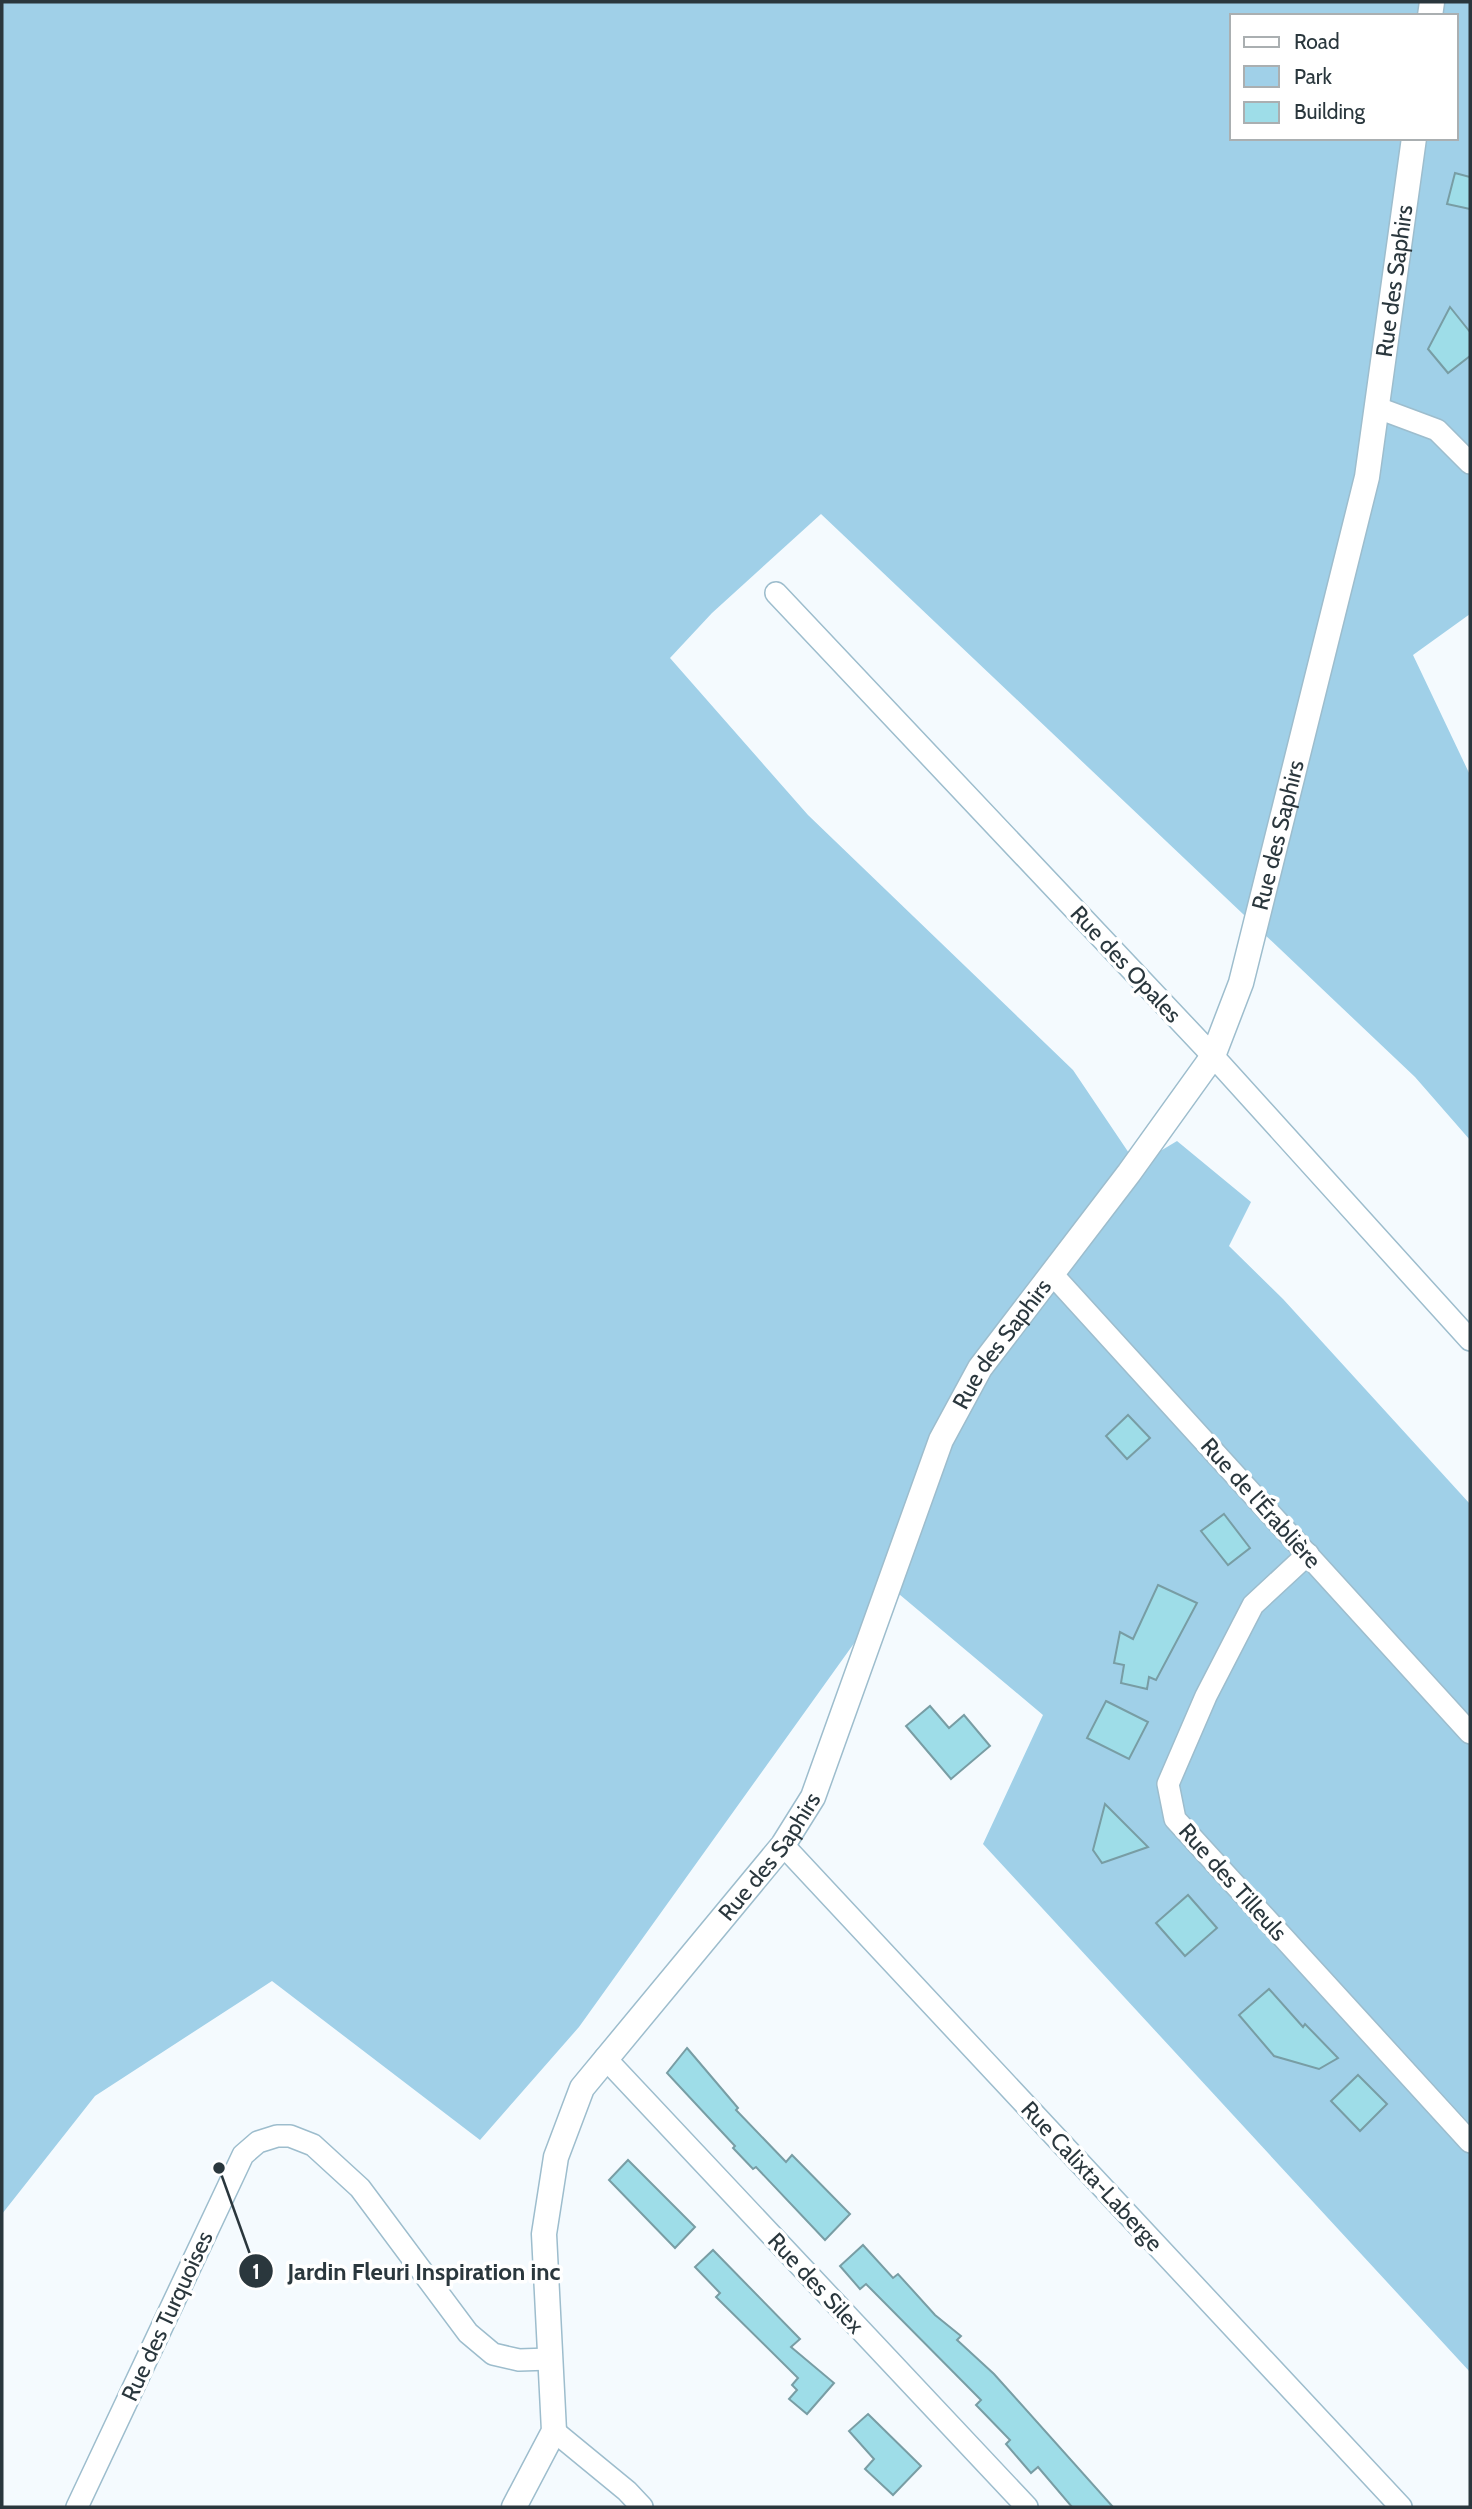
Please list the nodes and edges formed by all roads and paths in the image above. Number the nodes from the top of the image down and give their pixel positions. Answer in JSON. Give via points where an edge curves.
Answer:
{"nodes":[{"id":1,"x":1414,"y":140,"type":"edge"},
{"id":2,"x":1378,"y":408,"type":"junction"},
{"id":3,"x":1470,"y":463,"type":"edge"},
{"id":4,"x":776,"y":593,"type":"dead end"},
{"id":5,"x":1213,"y":1056,"type":"junction"},
{"id":6,"x":1052,"y":1274,"type":"junction"},
{"id":7,"x":1470,"y":1339,"type":"edge"},
{"id":8,"x":1308,"y":1554,"type":"junction"},
{"id":9,"x":1470,"y":1733,"type":"edge"},
{"id":10,"x":782,"y":1845,"type":"junction"},
{"id":11,"x":605,"y":2058,"type":"junction"},
{"id":12,"x":1470,"y":2142,"type":"edge"},
{"id":13,"x":550,"y":2358,"type":"junction"},
{"id":14,"x":554,"y":2431,"type":"junction"},
{"id":15,"x":76,"y":2507,"type":"edge"},
{"id":16,"x":514,"y":2507,"type":"edge"},
{"id":17,"x":642,"y":2507,"type":"edge"},
{"id":18,"x":1027,"y":2507,"type":"edge"},
{"id":19,"x":1401,"y":2507,"type":"edge"}],
"edges":[{"from":1,"to":2,"type":"street","name":"Rue des Saphirs"},
{"from":2,"to":3,"type":"street","via":[[1437,430]]},
{"from":2,"to":5,"type":"street","name":"Rue des Saphirs","via":[[1367,477],[1241,983]]},
{"from":4,"to":5,"type":"street","name":"Rue des Opales"},
{"from":5,"to":6,"type":"street","name":"Rue des Saphirs"},
{"from":5,"to":7,"type":"street","name":"Rue des Opales"},
{"from":6,"to":8,"type":"street","name":"Rue de l'Érablière"},
{"from":6,"to":10,"type":"street","name":"Rue des Saphirs","via":[[980,1368],[941,1440],[813,1797]]},
{"from":8,"to":9,"type":"street","name":"Rue de l'Érablière"},
{"from":8,"to":12,"type":"street","name":"Rue des Tilleuls","via":[[1253,1605],[1206,1696],[1168,1784],[1175,1819]]},
{"from":10,"to":11,"type":"street","name":"Rue des Saphirs"},
{"from":10,"to":19,"type":"street","name":"Rue Calixta-Laberge"},
{"from":11,"to":13,"type":"street","name":"Rue des Saphirs","via":[[582,2088],[556,2157],[544,2234]]},
{"from":11,"to":18,"type":"street","name":"Rue des Silex"},
{"from":13,"to":14,"type":"street","name":"Rue des Saphirs"},
{"from":13,"to":15,"type":"street","name":"Rue des Turquoises","via":[[519,2360],[493,2354],[468,2333],[360,2188],[313,2145],[290,2136],[258,2142],[243,2155]]},
{"from":14,"to":16,"type":"street"},
{"from":14,"to":17,"type":"street"}]}
